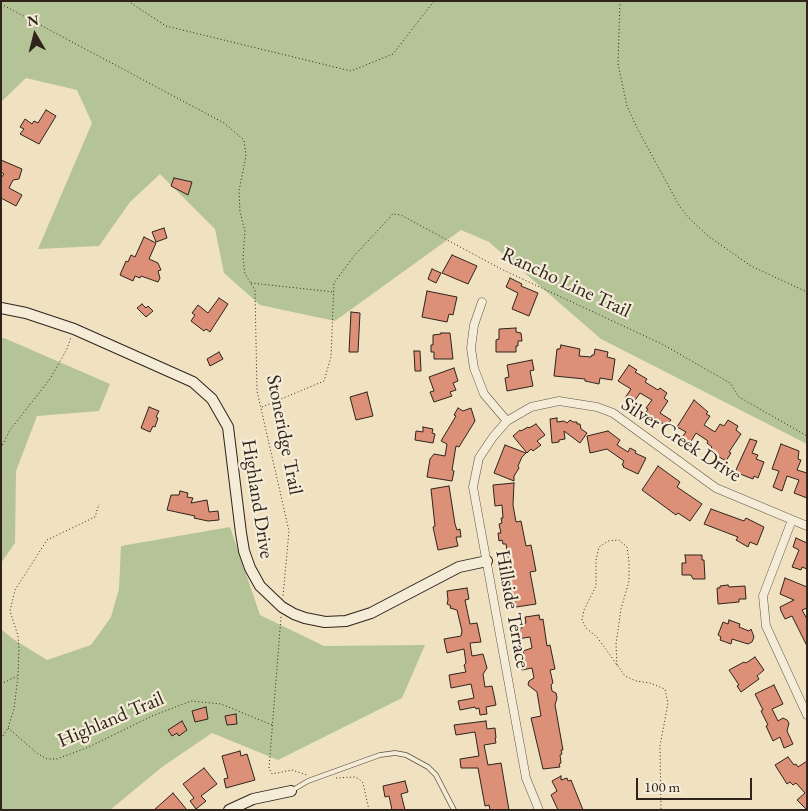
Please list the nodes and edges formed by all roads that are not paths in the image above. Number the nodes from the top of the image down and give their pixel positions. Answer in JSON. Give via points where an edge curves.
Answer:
{"nodes":[{"id":1,"x":482,"y":302,"type":"dead end"},
{"id":2,"x":1,"y":308,"type":"edge"},
{"id":3,"x":506,"y":421,"type":"junction"},
{"id":4,"x":792,"y":520,"type":"junction"},
{"id":5,"x":807,"y":526,"type":"edge"},
{"id":6,"x":487,"y":561,"type":"junction"},
{"id":7,"x":807,"y":715,"type":"edge"},
{"id":8,"x":291,"y":791,"type":"joint"},
{"id":9,"x":228,"y":810,"type":"edge"},
{"id":10,"x":454,"y":810,"type":"edge"},
{"id":11,"x":539,"y":810,"type":"edge"}],
"edges":[{"from":1,"to":3,"type":"street","via":[[471,348],[474,368],[484,394]]},
{"from":2,"to":6,"type":"street","name":"Highland Drive","via":[[74,329],[192,382],[212,399],[228,427],[244,551],[260,586],[282,607],[304,618],[346,621],[371,613],[459,568]]},
{"from":3,"to":4,"type":"street","name":"Silver Creek Drive","via":[[531,407],[559,401],[597,407],[614,413],[716,488]]},
{"from":3,"to":6,"type":"street","name":"Hillside Terrace","via":[[479,458],[474,487]]},
{"from":4,"to":5,"type":"street","name":"Silver Creek Drive"},
{"from":4,"to":7,"type":"street","via":[[763,596],[766,626]]},
{"from":6,"to":11,"type":"street","name":"Hillside Terrace","via":[[526,778]]},
{"from":8,"to":9,"type":"street","via":[[253,799]]},
{"from":8,"to":10,"type":"lane","via":[[318,777],[380,755],[395,753],[428,767],[436,775]]}]}
